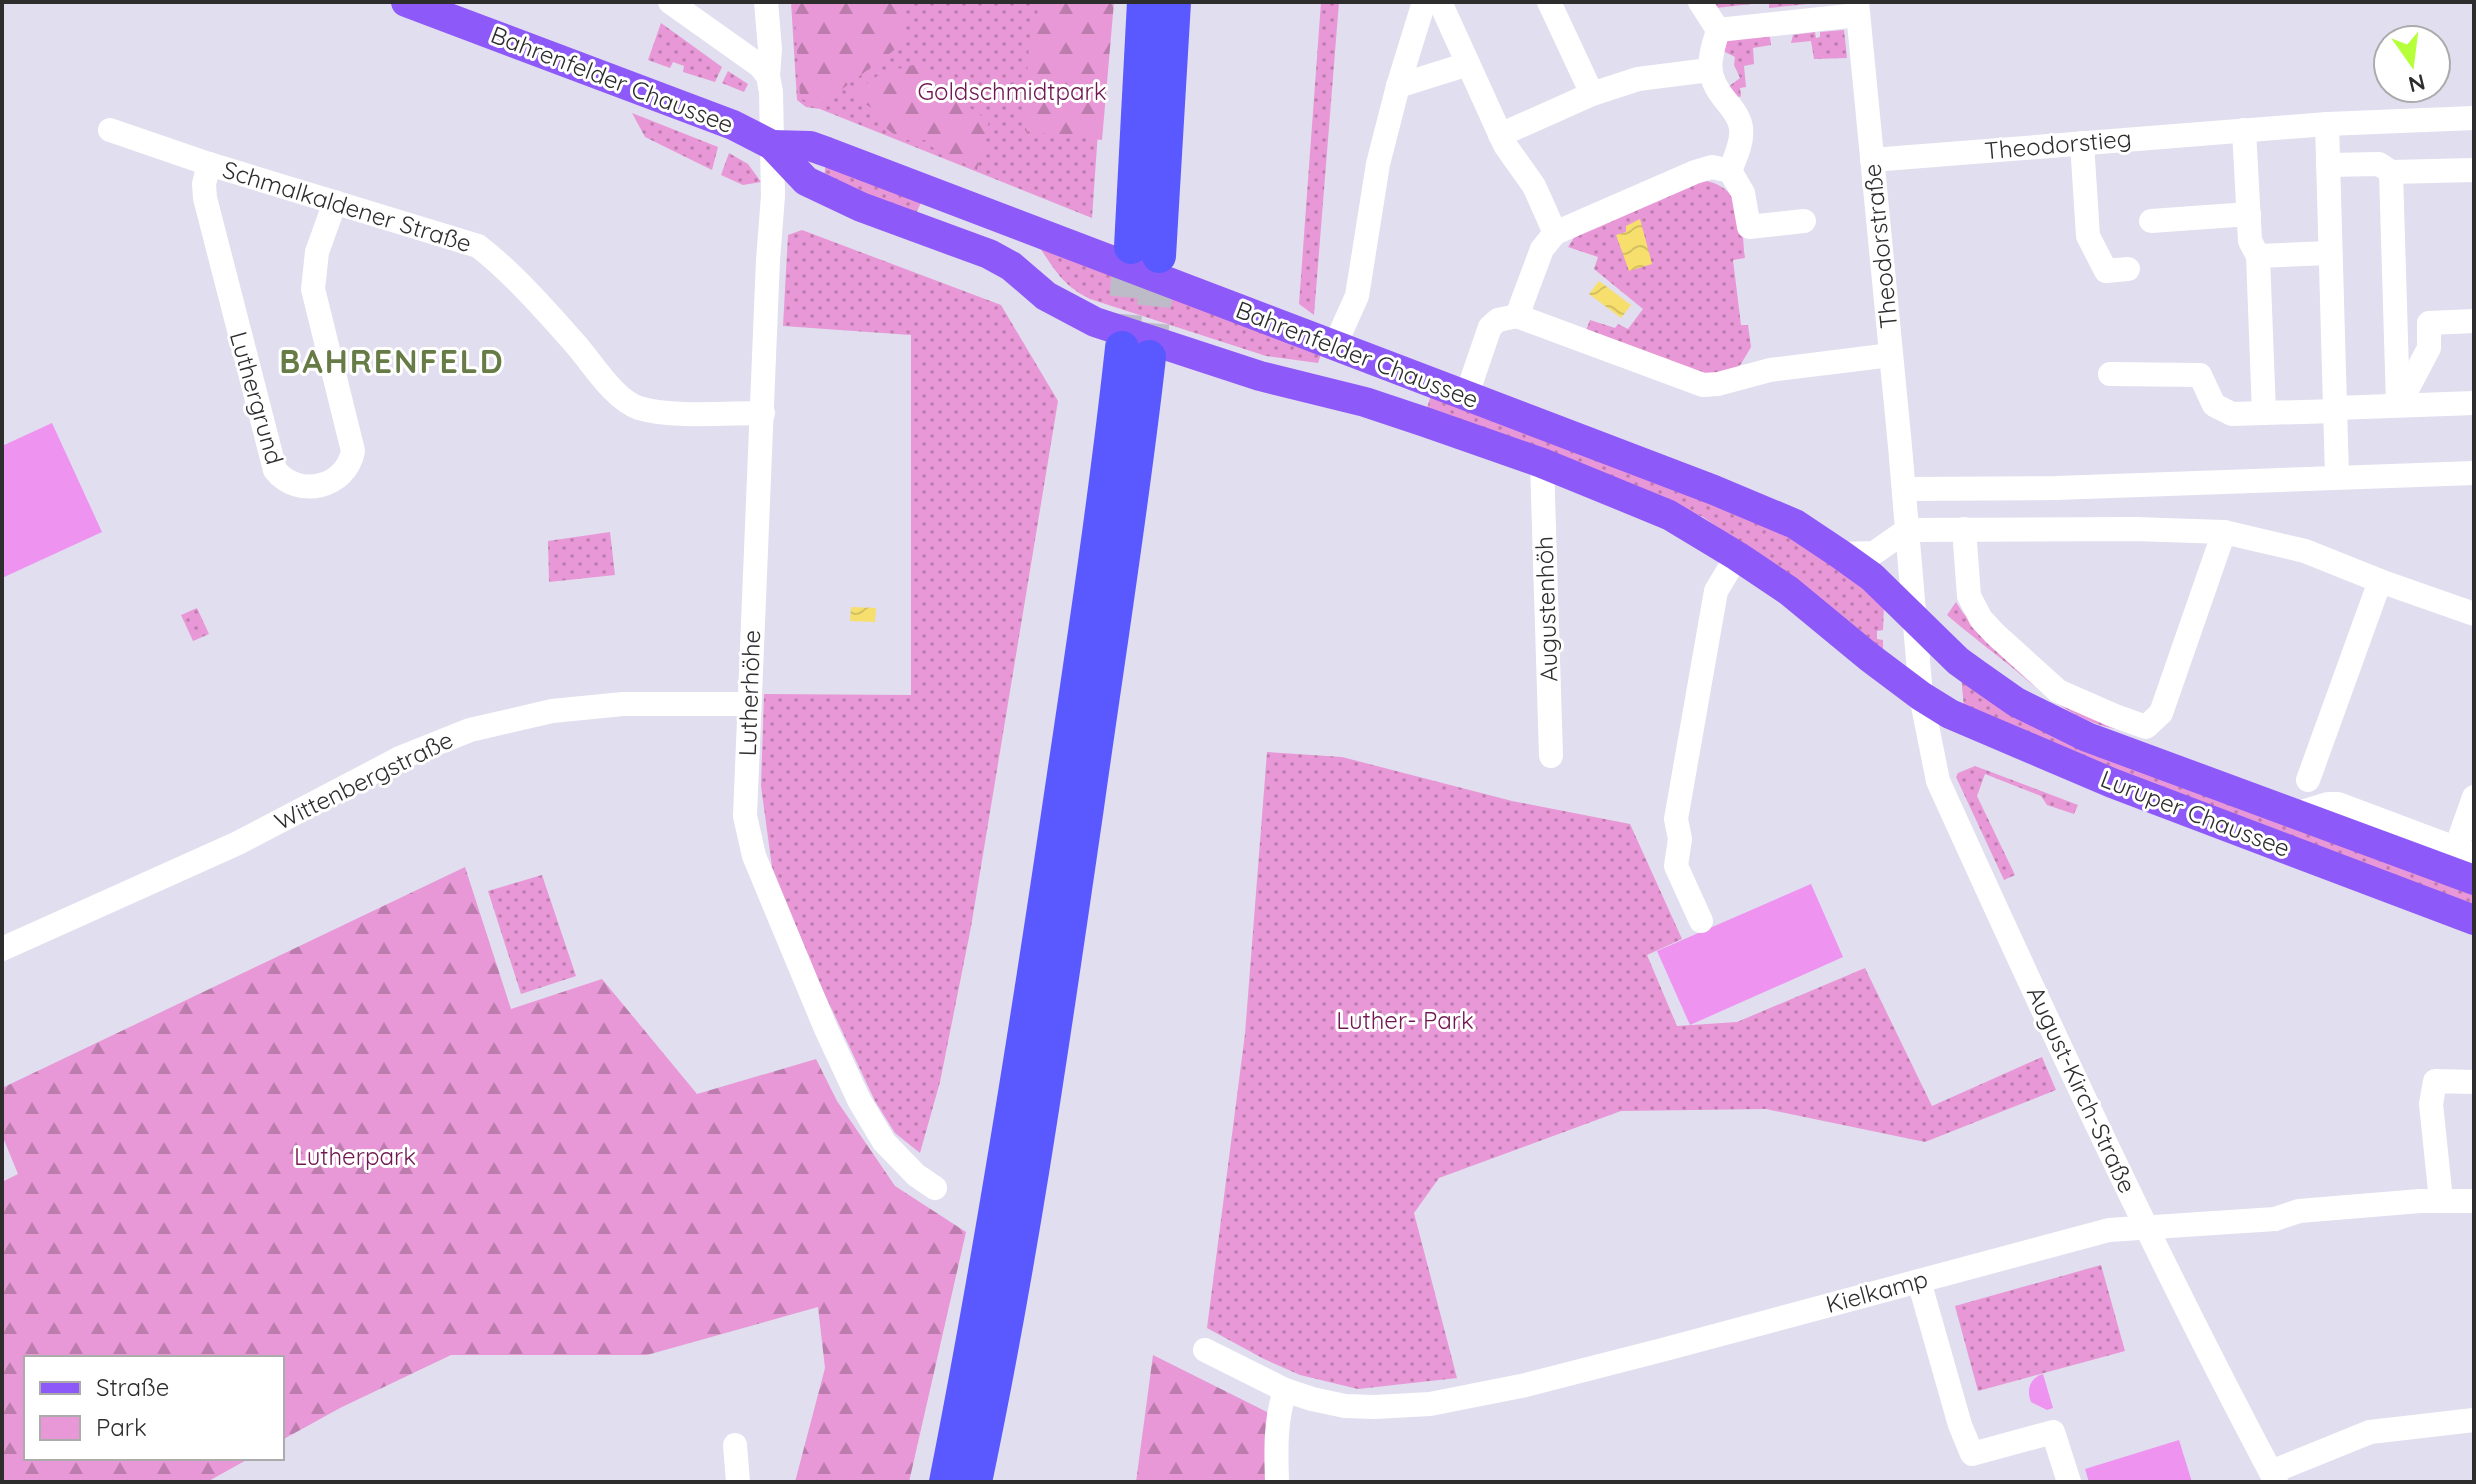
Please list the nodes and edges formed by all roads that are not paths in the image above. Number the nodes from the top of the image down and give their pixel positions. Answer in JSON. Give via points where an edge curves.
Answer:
{"nodes":[{"id":1,"x":406,"y":2,"type":"edge"},
{"id":2,"x":670,"y":2,"type":"edge"},
{"id":3,"x":766,"y":2,"type":"edge"},
{"id":4,"x":1144,"y":2,"type":"edge"},
{"id":5,"x":1174,"y":2,"type":"edge"},
{"id":6,"x":1424,"y":2,"type":"edge"},
{"id":7,"x":1440,"y":2,"type":"edge"},
{"id":8,"x":1549,"y":2,"type":"edge"},
{"id":9,"x":1700,"y":2,"type":"edge"},
{"id":10,"x":1858,"y":9,"type":"edge"},
{"id":11,"x":1718,"y":30,"type":"junction"},
{"id":12,"x":1468,"y":64,"type":"junction"},
{"id":13,"x":1709,"y":70,"type":"junction"},
{"id":14,"x":768,"y":76,"type":"junction"},
{"id":15,"x":1398,"y":86,"type":"junction"},
{"id":16,"x":1592,"y":94,"type":"junction"},
{"id":17,"x":2474,"y":118,"type":"edge"},
{"id":18,"x":2327,"y":124,"type":"junction"},
{"id":19,"x":110,"y":130,"type":"dead end"},
{"id":20,"x":2244,"y":130,"type":"junction"},
{"id":21,"x":1500,"y":135,"type":"junction"},
{"id":22,"x":2082,"y":143,"type":"junction"},
{"id":23,"x":772,"y":145,"type":"junction"},
{"id":24,"x":1872,"y":160,"type":"junction"},
{"id":25,"x":209,"y":164,"type":"junction"},
{"id":26,"x":2328,"y":165,"type":"junction"},
{"id":27,"x":2474,"y":170,"type":"edge"},
{"id":28,"x":1730,"y":171,"type":"junction"},
{"id":29,"x":2391,"y":172,"type":"junction"},
{"id":30,"x":335,"y":202,"type":"junction"},
{"id":31,"x":2249,"y":214,"type":"junction"},
{"id":32,"x":1804,"y":221,"type":"dead end"},
{"id":33,"x":2151,"y":221,"type":"dead end"},
{"id":34,"x":1555,"y":233,"type":"junction"},
{"id":35,"x":2330,"y":253,"type":"junction"},
{"id":36,"x":1131,"y":254,"type":"junction"},
{"id":37,"x":2258,"y":256,"type":"junction"},
{"id":38,"x":2128,"y":269,"type":"dead end"},
{"id":39,"x":1517,"y":316,"type":"junction"},
{"id":40,"x":2474,"y":321,"type":"edge"},
{"id":41,"x":1334,"y":347,"type":"junction"},
{"id":42,"x":1891,"y":355,"type":"junction"},
{"id":43,"x":2110,"y":374,"type":"dead end"},
{"id":44,"x":1466,"y":397,"type":"junction"},
{"id":45,"x":2474,"y":403,"type":"edge"},
{"id":46,"x":2398,"y":405,"type":"junction"},
{"id":47,"x":2335,"y":409,"type":"junction"},
{"id":48,"x":763,"y":413,"type":"junction"},
{"id":49,"x":2264,"y":413,"type":"junction"},
{"id":50,"x":1542,"y":463,"type":"junction"},
{"id":51,"x":2474,"y":473,"type":"edge"},
{"id":52,"x":2337,"y":477,"type":"junction"},
{"id":53,"x":1904,"y":489,"type":"junction"},
{"id":54,"x":1964,"y":529,"type":"junction"},
{"id":55,"x":1907,"y":530,"type":"junction"},
{"id":56,"x":2224,"y":532,"type":"junction"},
{"id":57,"x":1840,"y":554,"type":"junction"},
{"id":58,"x":1737,"y":556,"type":"junction"},
{"id":59,"x":2380,"y":581,"type":"junction"},
{"id":60,"x":2474,"y":614,"type":"edge"},
{"id":61,"x":1915,"y":620,"type":"junction"},
{"id":62,"x":1921,"y":696,"type":"junction"},
{"id":63,"x":749,"y":704,"type":"junction"},
{"id":64,"x":1551,"y":756,"type":"dead end"},
{"id":65,"x":2308,"y":780,"type":"dead end"},
{"id":66,"x":2474,"y":797,"type":"edge"},
{"id":67,"x":2295,"y":814,"type":"junction"},
{"id":68,"x":2465,"y":851,"type":"edge"},
{"id":69,"x":2474,"y":880,"type":"edge"},
{"id":70,"x":2474,"y":920,"type":"edge"},
{"id":71,"x":1701,"y":921,"type":"dead end"},
{"id":72,"x":2,"y":949,"type":"edge"},
{"id":73,"x":2474,"y":1082,"type":"edge"},
{"id":74,"x":935,"y":1188,"type":"dead end"},
{"id":75,"x":2441,"y":1200,"type":"junction"},
{"id":76,"x":2474,"y":1201,"type":"edge"},
{"id":77,"x":2146,"y":1228,"type":"junction"},
{"id":78,"x":1919,"y":1281,"type":"junction"},
{"id":79,"x":1205,"y":1350,"type":"dead end"},
{"id":80,"x":1285,"y":1390,"type":"junction"},
{"id":81,"x":2474,"y":1420,"type":"edge"},
{"id":82,"x":735,"y":1445,"type":"dead end"},
{"id":83,"x":2273,"y":1477,"type":"edge"},
{"id":84,"x":738,"y":1482,"type":"edge"},
{"id":85,"x":946,"y":1482,"type":"edge"},
{"id":86,"x":975,"y":1482,"type":"edge"},
{"id":87,"x":1277,"y":1482,"type":"edge"},
{"id":88,"x":2069,"y":1482,"type":"edge"}],
"edges":[{"from":1,"to":23,"type":"main road","name":"Bahrenfelder Chaussee","via":[[670,100]]},
{"from":2,"to":14,"type":"street"},
{"from":3,"to":14,"type":"street","name":"Lutherhöhe"},
{"from":4,"to":36,"type":"highway"},
{"from":5,"to":36,"type":"highway"},
{"from":6,"to":15,"type":"street"},
{"from":7,"to":12,"type":"street"},
{"from":8,"to":16,"type":"street"},
{"from":9,"to":11,"type":"street"},
{"from":10,"to":11,"type":"street"},
{"from":10,"to":24,"type":"street","name":"Theodorstraße"},
{"from":11,"to":13,"type":"street"},
{"from":12,"to":15,"type":"street"},
{"from":12,"to":21,"type":"street"},
{"from":13,"to":16,"type":"street","via":[[1638,79]]},
{"from":13,"to":28,"type":"street","via":[[1742,129]]},
{"from":14,"to":23,"type":"street","name":"Lutherhöhe"},
{"from":15,"to":41,"type":"street","via":[[1378,164],[1357,296]]},
{"from":16,"to":21,"type":"street"},
{"from":17,"to":18,"type":"street"},
{"from":18,"to":20,"type":"street"},
{"from":18,"to":26,"type":"street"},
{"from":19,"to":25,"type":"street","name":"Schmalkaldener Straße"},
{"from":20,"to":22,"type":"street","name":"Theodorstieg"},
{"from":20,"to":31,"type":"street"},
{"from":21,"to":34,"type":"street","via":[[1534,186]]},
{"from":22,"to":24,"type":"street","name":"Theodorstieg"},
{"from":22,"to":38,"type":"street","via":[[2088,236],[2106,271]]},
{"from":23,"to":36,"type":"main road","name":"Bahrenfelder Chaussee","via":[[810,146]]},
{"from":23,"to":48,"type":"street","name":"Lutherhöhe"},
{"from":23,"to":50,"type":"main road","name":"Bahrenfelder Chaussee","via":[[806,181],[989,254],[1046,296],[1095,322],[1260,376],[1365,402]]},
{"from":24,"to":42,"type":"street","name":"Theodorstraße"},
{"from":25,"to":30,"type":"street","name":"Schmalkaldener Straße"},
{"from":25,"to":30,"type":"street","name":"Luthergrund","via":[[205,198],[275,470],[282,479],[308,487],[343,474],[353,451],[313,289],[317,252]]},
{"from":26,"to":29,"type":"street","via":[[2379,164]]},
{"from":26,"to":35,"type":"street"},
{"from":27,"to":29,"type":"street"},
{"from":28,"to":32,"type":"street","via":[[1743,193],[1749,227]]},
{"from":28,"to":34,"type":"street","via":[[1712,167],[1695,172]]},
{"from":29,"to":46,"type":"street"},
{"from":30,"to":48,"type":"street","name":"Schmalkaldener Straße","via":[[478,246],[636,407]]},
{"from":31,"to":33,"type":"street"},
{"from":31,"to":37,"type":"street","via":[[2250,241]]},
{"from":34,"to":39,"type":"street","via":[[1542,249]]},
{"from":35,"to":37,"type":"street"},
{"from":35,"to":47,"type":"street"},
{"from":36,"to":41,"type":"main road","name":"Bahrenfelder Chaussee"},
{"from":37,"to":49,"type":"street"},
{"from":39,"to":42,"type":"street","via":[[1703,385],[1770,370]]},
{"from":39,"to":44,"type":"street","via":[[1490,327]]},
{"from":40,"to":46,"type":"street","via":[[2429,323],[2429,348]]},
{"from":41,"to":44,"type":"main road","name":"Bahrenfelder Chaussee"},
{"from":42,"to":53,"type":"street","name":"Theodorstraße"},
{"from":43,"to":49,"type":"street","via":[[2200,375],[2222,410]]},
{"from":44,"to":57,"type":"main road","name":"Bahrenfelder Chaussee","via":[[1795,524]]},
{"from":45,"to":46,"type":"street"},
{"from":46,"to":47,"type":"street"},
{"from":47,"to":49,"type":"street"},
{"from":47,"to":52,"type":"street"},
{"from":48,"to":63,"type":"street","name":"Lutherhöhe"},
{"from":50,"to":58,"type":"main road","name":"Bahrenfelder Chaussee","via":[[1669,515]]},
{"from":50,"to":64,"type":"street","name":"Augustenhöh"},
{"from":51,"to":52,"type":"street"},
{"from":52,"to":53,"type":"street"},
{"from":53,"to":55,"type":"street","name":"Theodorstraße"},
{"from":54,"to":55,"type":"street"},
{"from":54,"to":56,"type":"street"},
{"from":54,"to":56,"type":"street","via":[[1969,596],[1981,619],[2058,691],[2146,727],[2161,713]]},
{"from":55,"to":57,"type":"street","via":[[1874,553]]},
{"from":55,"to":61,"type":"street","name":"Theodorstraße"},
{"from":56,"to":59,"type":"street","via":[[2305,551]]},
{"from":57,"to":61,"type":"main road","name":"Bahrenfelder Chaussee"},
{"from":58,"to":62,"type":"main road","name":"Bahrenfelder Chaussee"},
{"from":58,"to":71,"type":"street","via":[[1716,591],[1676,819],[1676,866]]},
{"from":59,"to":60,"type":"street"},
{"from":59,"to":65,"type":"street"},
{"from":61,"to":62,"type":"street","name":"Theodorstraße"},
{"from":61,"to":67,"type":"main road","name":"Luruper Chaussee","via":[[1958,661],[2036,713]]},
{"from":62,"to":70,"type":"main road","name":"Luruper Chaussee","via":[[1973,725],[2112,783]]},
{"from":62,"to":77,"type":"street","name":"August-Kirch-Straße","via":[[1938,781]]},
{"from":63,"to":72,"type":"street","name":"Wittenbergstraße","via":[[623,704],[552,711],[470,730],[400,758],[238,843]]},
{"from":63,"to":74,"type":"street","name":"Lutherhöhe","via":[[745,816],[754,856],[872,1125],[897,1157]]},
{"from":66,"to":68,"type":"street","name":"Luruper Chaussee"},
{"from":67,"to":68,"type":"street","name":"Luruper Chaussee","via":[[2338,804]]},
{"from":67,"to":69,"type":"main road","name":"Luruper Chaussee"},
{"from":73,"to":75,"type":"street","via":[[2435,1081],[2431,1104]]},
{"from":75,"to":76,"type":"street","name":"Kielkamp"},
{"from":75,"to":77,"type":"street","name":"Kielkamp"},
{"from":77,"to":78,"type":"street","name":"Kielkamp","via":[[2109,1230]]},
{"from":77,"to":83,"type":"street","name":"August-Kirch-Straße"},
{"from":78,"to":80,"type":"street","name":"Kielkamp","via":[[1539,1381],[1430,1404],[1345,1406]]},
{"from":78,"to":88,"type":"street","via":[[1972,1454],[2053,1432]]},
{"from":79,"to":80,"type":"street","name":"Kielkamp"},
{"from":80,"to":87,"type":"street","via":[[1276,1435]]},
{"from":81,"to":83,"type":"street","name":"August-Kirch-Straße","via":[[2370,1432]]},
{"from":82,"to":84,"type":"street"},
{"from":85,"to":86,"type":"highway","via":[[1015,1103],[1103,504],[1136,353],[1133,497],[1059,996]]}]}
